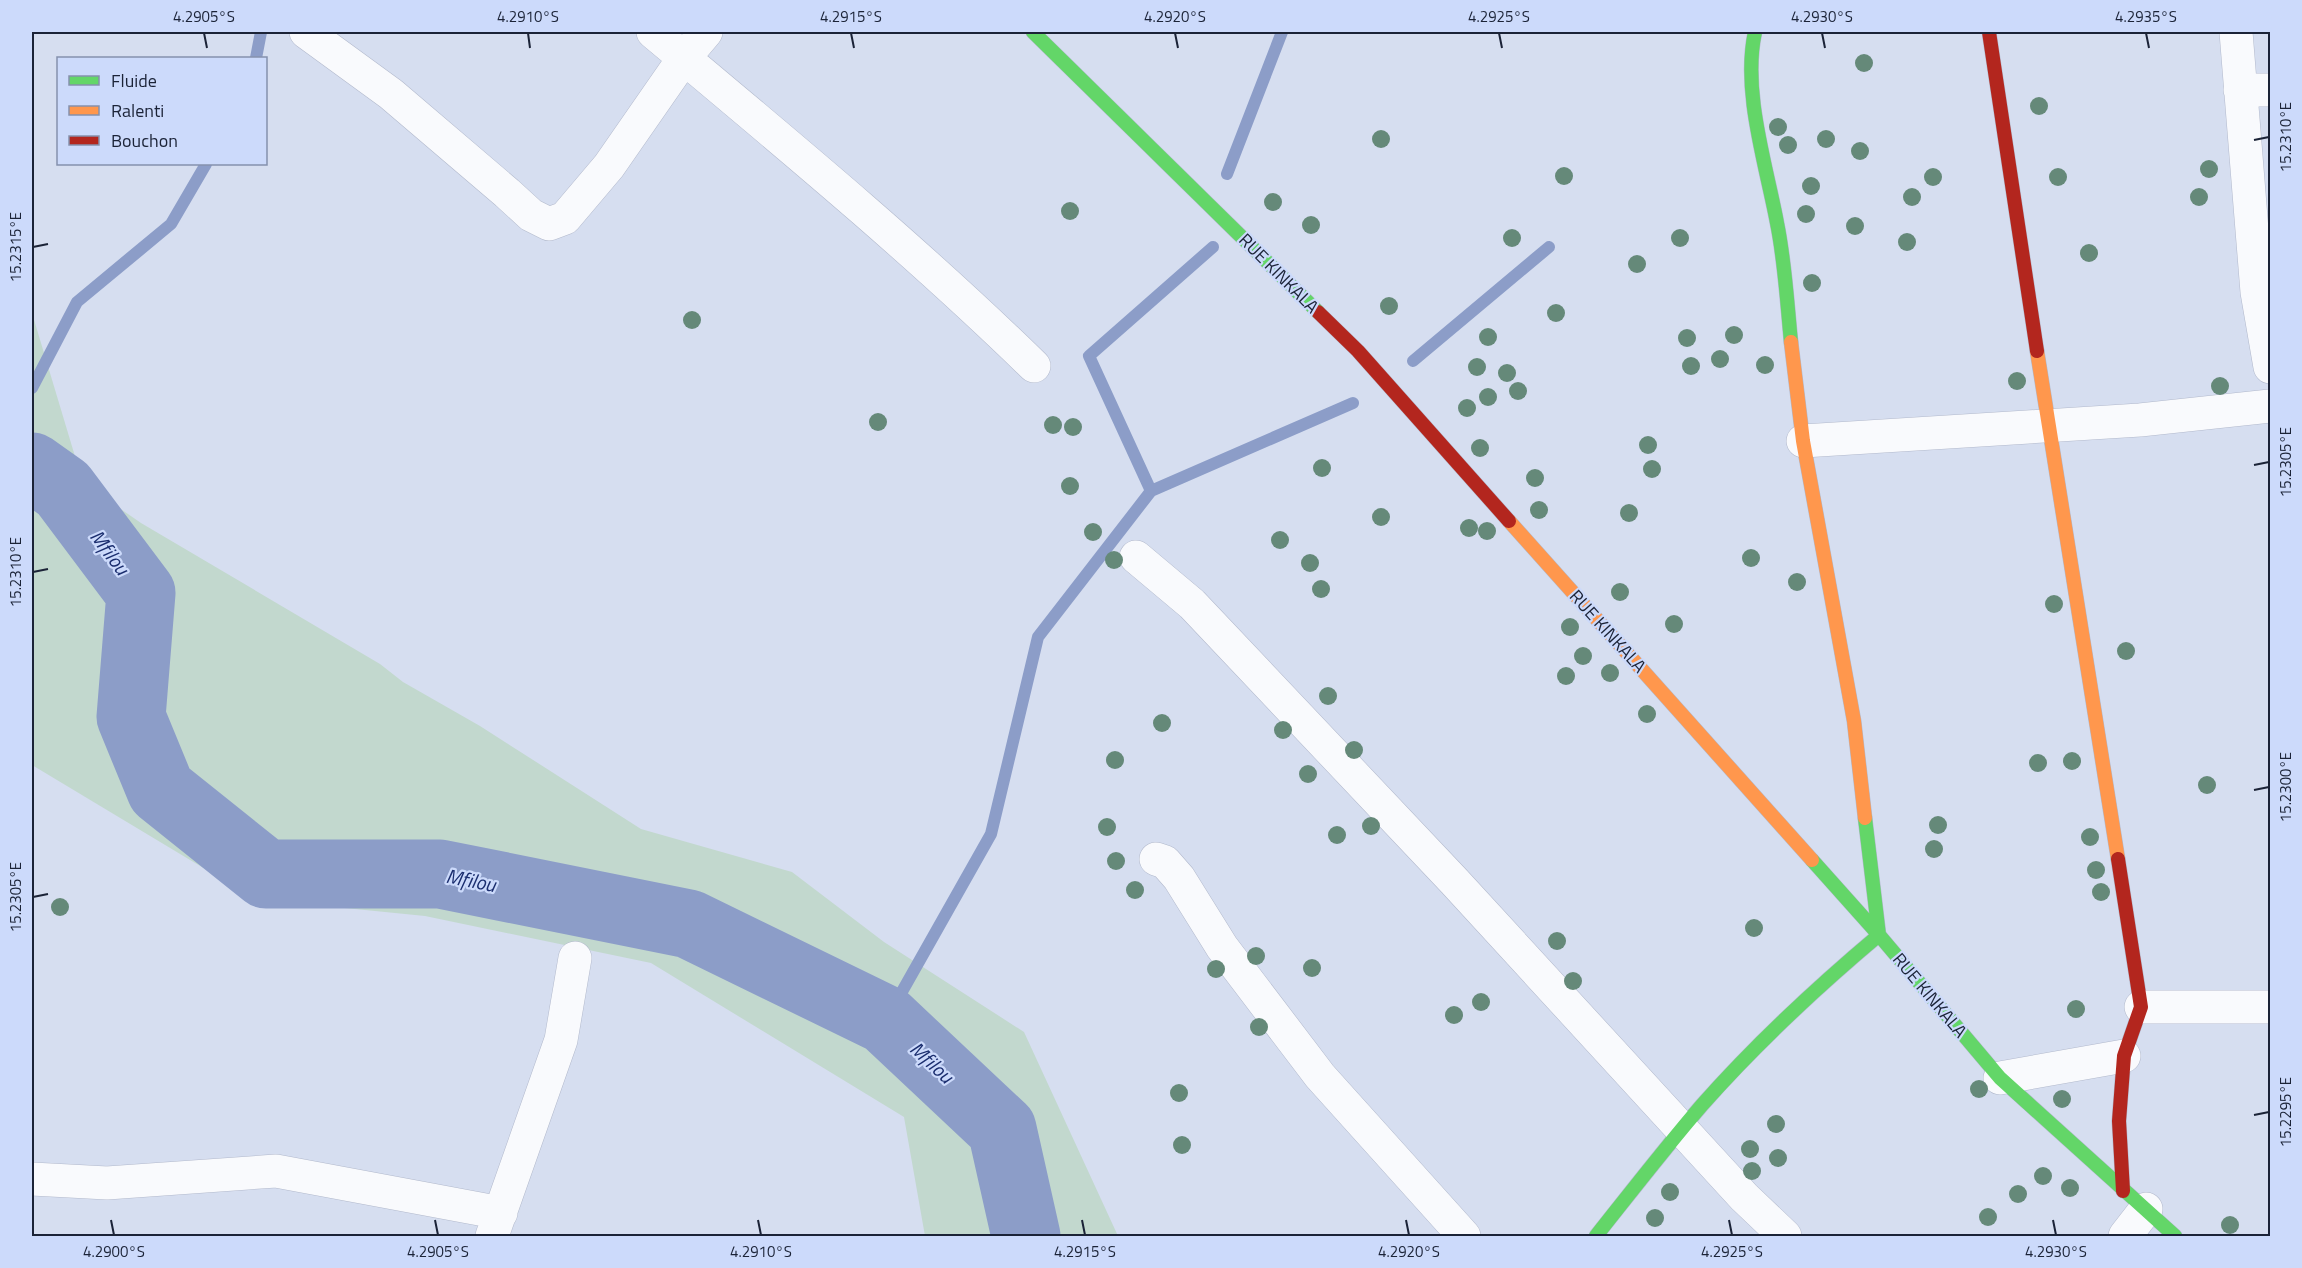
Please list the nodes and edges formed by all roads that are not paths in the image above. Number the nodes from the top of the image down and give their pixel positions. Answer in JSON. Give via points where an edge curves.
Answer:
{"nodes":[{"id":1,"x":306,"y":32,"type":"edge"},
{"id":2,"x":653,"y":32,"type":"edge"},
{"id":3,"x":706,"y":32,"type":"edge"},
{"id":4,"x":1033,"y":32,"type":"edge"},
{"id":5,"x":1755,"y":32,"type":"edge"},
{"id":6,"x":1989,"y":32,"type":"edge"},
{"id":7,"x":2236,"y":32,"type":"edge"},
{"id":8,"x":684,"y":58,"type":"junction"},
{"id":9,"x":2255,"y":90,"type":"edge"},
{"id":10,"x":1034,"y":366,"type":"dead end"},
{"id":11,"x":2271,"y":367,"type":"edge"},
{"id":12,"x":2271,"y":406,"type":"edge"},
{"id":13,"x":2048,"y":427,"type":"junction"},
{"id":14,"x":1803,"y":441,"type":"junction"},
{"id":15,"x":1136,"y":557,"type":"dead end"},
{"id":16,"x":1156,"y":859,"type":"dead end"},
{"id":17,"x":1879,"y":935,"type":"junction"},
{"id":18,"x":575,"y":958,"type":"dead end"},
{"id":19,"x":2141,"y":1007,"type":"junction"},
{"id":20,"x":2271,"y":1007,"type":"edge"},
{"id":21,"x":2124,"y":1056,"type":"junction"},
{"id":22,"x":2000,"y":1078,"type":"junction"},
{"id":23,"x":1681,"y":1129,"type":"junction"},
{"id":24,"x":32,"y":1179,"type":"edge"},
{"id":25,"x":2135,"y":1200,"type":"junction"},
{"id":26,"x":496,"y":1225,"type":"edge"},
{"id":27,"x":1464,"y":1236,"type":"edge"},
{"id":28,"x":1596,"y":1236,"type":"edge"},
{"id":29,"x":1785,"y":1236,"type":"edge"},
{"id":30,"x":2126,"y":1236,"type":"edge"},
{"id":31,"x":2175,"y":1236,"type":"edge"}],
"edges":[{"from":1,"to":8,"type":"street","via":[[391,94],[531,215],[549,224],[565,219],[609,166]]},
{"from":2,"to":8,"type":"street"},
{"from":3,"to":8,"type":"street"},
{"from":4,"to":17,"type":"street","name":"RUE KINKALA","via":[[1358,351]]},
{"from":5,"to":14,"type":"street","via":[[1754,110],[1778,226]]},
{"from":6,"to":13,"type":"street"},
{"from":7,"to":9,"type":"street"},
{"from":8,"to":10,"type":"street","via":[[961,296]]},
{"from":9,"to":11,"type":"street","via":[[2257,292]]},
{"from":12,"to":13,"type":"street"},
{"from":13,"to":14,"type":"street"},
{"from":13,"to":19,"type":"street"},
{"from":14,"to":17,"type":"street","via":[[1854,721]]},
{"from":15,"to":23,"type":"street","via":[[1192,604]]},
{"from":16,"to":27,"type":"street","via":[[1165,862],[1179,878],[1222,947],[1320,1076]]},
{"from":17,"to":22,"type":"street","name":"RUE KINKALA"},
{"from":17,"to":23,"type":"street","via":[[1835,971]]},
{"from":18,"to":26,"type":"street","via":[[561,1040]]},
{"from":19,"to":20,"type":"street"},
{"from":19,"to":21,"type":"street"},
{"from":21,"to":22,"type":"street"},
{"from":21,"to":25,"type":"street","via":[[2119,1121]]},
{"from":22,"to":25,"type":"street","name":"RUE KINKALA"},
{"from":23,"to":28,"type":"street"},
{"from":23,"to":29,"type":"street"},
{"from":24,"to":26,"type":"street","via":[[107,1183],[276,1171]]},
{"from":25,"to":30,"type":"street"},
{"from":25,"to":31,"type":"street","name":"RUE KINKALA"}]}
